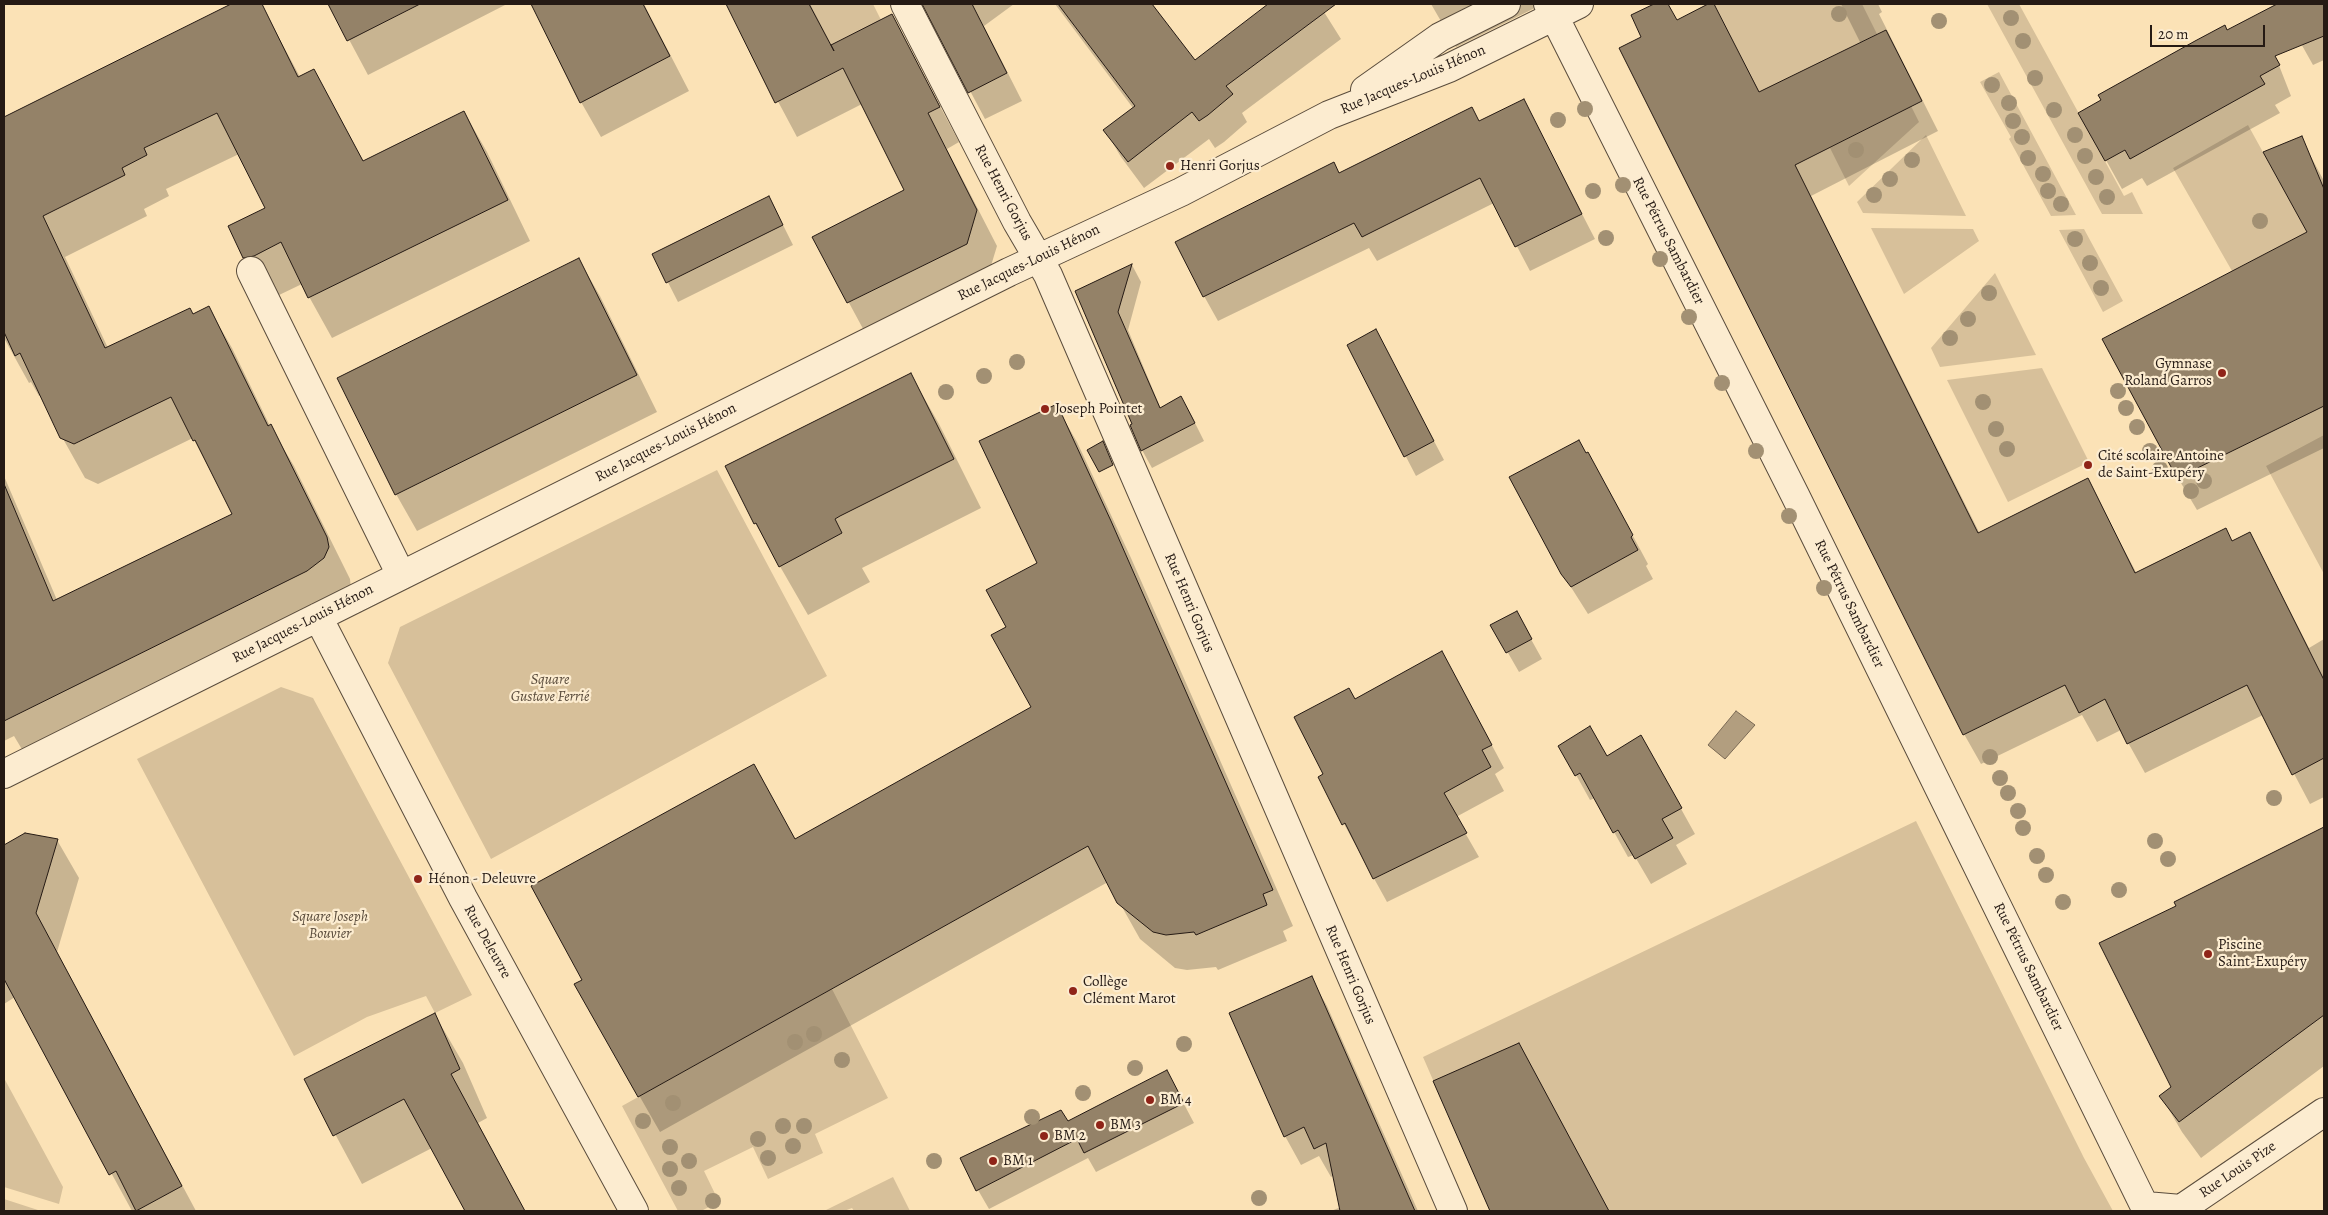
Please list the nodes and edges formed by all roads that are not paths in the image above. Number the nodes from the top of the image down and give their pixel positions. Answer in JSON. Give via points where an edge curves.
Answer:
{"nodes":[{"id":1,"x":905,"y":4,"type":"edge"},
{"id":2,"x":1506,"y":4,"type":"edge"},
{"id":3,"x":1578,"y":4,"type":"edge"},
{"id":4,"x":1551,"y":10,"type":"edge"},
{"id":5,"x":1329,"y":115,"type":"junction"},
{"id":6,"x":1038,"y":258,"type":"junction"},
{"id":7,"x":251,"y":271,"type":"dead end"},
{"id":8,"x":401,"y":575,"type":"junction"},
{"id":9,"x":318,"y":616,"type":"junction"},
{"id":10,"x":4,"y":774,"type":"edge"},
{"id":11,"x":2324,"y":1112,"type":"edge"},
{"id":12,"x":2146,"y":1208,"type":"edge"},
{"id":13,"x":634,"y":1211,"type":"edge"},
{"id":14,"x":1454,"y":1211,"type":"edge"}],
"edges":[{"from":1,"to":6,"type":"street","name":"Rue Henri Gorjus"},
{"from":2,"to":5,"type":"street","name":"Rue Jacques-Louis Hénon","via":[[1440,36]]},
{"from":3,"to":4,"type":"street","name":"Rue Jacques-Louis Hénon"},
{"from":4,"to":5,"type":"street","name":"Rue Jacques-Louis Hénon","via":[[1449,68]]},
{"from":4,"to":12,"type":"street","name":"Rue Pétrus Sambardier","via":[[1795,495]]},
{"from":5,"to":6,"type":"street","name":"Rue Jacques-Louis Hénon","via":[[1181,192]]},
{"from":6,"to":8,"type":"street","name":"Rue Jacques-Louis Hénon"},
{"from":6,"to":14,"type":"street","name":"Rue Henri Gorjus","via":[[1048,274]]},
{"from":7,"to":8,"type":"street"},
{"from":8,"to":9,"type":"street","name":"Rue Jacques-Louis Hénon"},
{"from":9,"to":10,"type":"street","name":"Rue Jacques-Louis Hénon"},
{"from":9,"to":13,"type":"street","name":"Rue Deleuvre","via":[[463,898]]},
{"from":11,"to":12,"type":"street","name":"Rue Louis Pize","via":[[2180,1209]]}]}
